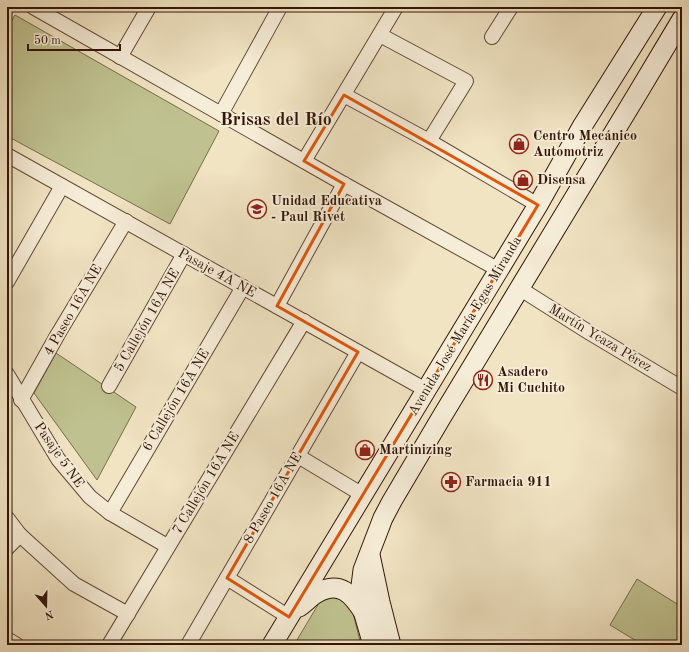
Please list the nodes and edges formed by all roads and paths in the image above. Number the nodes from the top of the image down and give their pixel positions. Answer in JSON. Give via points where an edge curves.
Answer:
{"nodes":[{"id":1,"x":33,"y":7,"type":"edge"},
{"id":2,"x":148,"y":7,"type":"edge"},
{"id":3,"x":280,"y":7,"type":"edge"},
{"id":4,"x":396,"y":7,"type":"edge"},
{"id":5,"x":511,"y":7,"type":"edge"},
{"id":6,"x":657,"y":7,"type":"edge"},
{"id":7,"x":682,"y":19,"type":"edge"},
{"id":8,"x":380,"y":35,"type":"junction"},
{"id":9,"x":492,"y":37,"type":"dead end"},
{"id":10,"x":120,"y":56,"type":"junction"},
{"id":11,"x":344,"y":95,"type":"junction"},
{"id":12,"x":221,"y":114,"type":"junction"},
{"id":13,"x":429,"y":141,"type":"junction"},
{"id":14,"x":7,"y":155,"type":"edge"},
{"id":15,"x":304,"y":161,"type":"junction"},
{"id":16,"x":344,"y":184,"type":"junction"},
{"id":17,"x":62,"y":186,"type":"junction"},
{"id":18,"x":538,"y":205,"type":"junction"},
{"id":19,"x":126,"y":221,"type":"junction"},
{"id":20,"x":184,"y":254,"type":"junction"},
{"id":21,"x":499,"y":270,"type":"junction"},
{"id":22,"x":7,"y":282,"type":"edge"},
{"id":23,"x":243,"y":287,"type":"junction"},
{"id":24,"x":519,"y":288,"type":"junction"},
{"id":25,"x":277,"y":306,"type":"junction"},
{"id":26,"x":304,"y":321,"type":"junction"},
{"id":27,"x":358,"y":352,"type":"junction"},
{"id":28,"x":7,"y":374,"type":"edge"},
{"id":29,"x":109,"y":386,"type":"dead end"},
{"id":30,"x":682,"y":388,"type":"edge"},
{"id":31,"x":426,"y":390,"type":"junction"},
{"id":32,"x":22,"y":400,"type":"junction"},
{"id":33,"x":298,"y":456,"type":"junction"},
{"id":34,"x":363,"y":494,"type":"junction"},
{"id":35,"x":110,"y":513,"type":"junction"},
{"id":36,"x":7,"y":518,"type":"edge"},
{"id":37,"x":20,"y":535,"type":"junction"},
{"id":38,"x":167,"y":546,"type":"junction"},
{"id":39,"x":7,"y":548,"type":"edge"},
{"id":40,"x":369,"y":552,"type":"junction"},
{"id":41,"x":227,"y":578,"type":"junction"},
{"id":42,"x":128,"y":614,"type":"junction"},
{"id":43,"x":291,"y":614,"type":"junction"},
{"id":44,"x":364,"y":614,"type":"junction"},
{"id":45,"x":7,"y":639,"type":"edge"},
{"id":46,"x":17,"y":645,"type":"edge"},
{"id":47,"x":109,"y":645,"type":"edge"},
{"id":48,"x":188,"y":645,"type":"edge"},
{"id":49,"x":272,"y":645,"type":"edge"},
{"id":50,"x":373,"y":645,"type":"edge"},
{"id":51,"x":391,"y":645,"type":"edge"}],
"edges":[{"from":1,"to":10,"type":"street"},
{"from":2,"to":10,"type":"street"},
{"from":3,"to":12,"type":"street"},
{"from":4,"to":8,"type":"street"},
{"from":5,"to":9,"type":"street"},
{"from":6,"to":18,"type":"main road","name":"Avenida José María Egas Miranda","via":[[583,125]]},
{"from":7,"to":24,"type":"main road","name":"Avenida José María Egas Miranda"},
{"from":8,"to":11,"type":"street"},
{"from":8,"to":13,"type":"street","via":[[466,81]]},
{"from":10,"to":12,"type":"street"},
{"from":11,"to":13,"type":"street"},
{"from":11,"to":15,"type":"street"},
{"from":12,"to":15,"type":"street"},
{"from":13,"to":18,"type":"street"},
{"from":14,"to":17,"type":"street","name":"Pasaje 4A NE"},
{"from":15,"to":16,"type":"street"},
{"from":16,"to":21,"type":"street"},
{"from":16,"to":25,"type":"street"},
{"from":17,"to":19,"type":"street","name":"Pasaje 4A NE"},
{"from":17,"to":22,"type":"street"},
{"from":18,"to":21,"type":"main road","name":"Avenida José María Egas Miranda"},
{"from":19,"to":20,"type":"street","name":"Pasaje 4A NE"},
{"from":19,"to":32,"type":"street","name":"4 Paseo 16A NE","via":[[58,334]]},
{"from":20,"to":23,"type":"street","name":"Pasaje 4A NE"},
{"from":20,"to":29,"type":"street","name":"5 Callejón 16A NE"},
{"from":21,"to":31,"type":"main road","name":"Avenida José María Egas Miranda"},
{"from":23,"to":25,"type":"street","name":"Pasaje 4A NE"},
{"from":23,"to":35,"type":"street","name":"6 Callejón 16A NE"},
{"from":24,"to":30,"type":"street","name":"Martín Ycaza Pérez"},
{"from":24,"to":40,"type":"main road","name":"Avenida José María Egas Miranda","via":[[392,501]]},
{"from":25,"to":26,"type":"street","name":"Pasaje 4A NE"},
{"from":26,"to":27,"type":"street","name":"Pasaje 4A NE"},
{"from":26,"to":38,"type":"street","name":"7 Callejón 16A NE"},
{"from":27,"to":31,"type":"street","name":"Pasaje 4A NE"},
{"from":27,"to":33,"type":"street","name":"8 Paseo 16A NE"},
{"from":28,"to":32,"type":"street","name":"Pasaje 5 NE"},
{"from":31,"to":34,"type":"main road","name":"Avenida José María Egas Miranda"},
{"from":32,"to":35,"type":"street","name":"Pasaje 5 NE","via":[[58,459],[90,497]]},
{"from":33,"to":34,"type":"street"},
{"from":33,"to":41,"type":"street","name":"8 Paseo 16A NE"},
{"from":34,"to":43,"type":"main road","name":"Avenida José María Egas Miranda"},
{"from":35,"to":38,"type":"street","name":"Pasaje 5 NE"},
{"from":36,"to":37,"type":"street"},
{"from":37,"to":39,"type":"street"},
{"from":37,"to":42,"type":"street","via":[[74,584]]},
{"from":38,"to":42,"type":"street","name":"7 Callejón 16A NE"},
{"from":40,"to":44,"type":"main road","name":"Avenida José María Egas Miranda","via":[[361,586]]},
{"from":40,"to":51,"type":"main road"},
{"from":41,"to":43,"type":"street"},
{"from":41,"to":48,"type":"street","name":"8 Paseo 16A NE"},
{"from":42,"to":47,"type":"street","name":"7 Callejón 16A NE"},
{"from":43,"to":44,"type":"main road","via":[[315,594],[331,588],[345,590],[355,599]]},
{"from":43,"to":49,"type":"main road","name":"Avenida José María Egas Miranda"},
{"from":44,"to":50,"type":"main road","name":"Avenida José María Egas Miranda"},
{"from":45,"to":46,"type":"street"}]}
